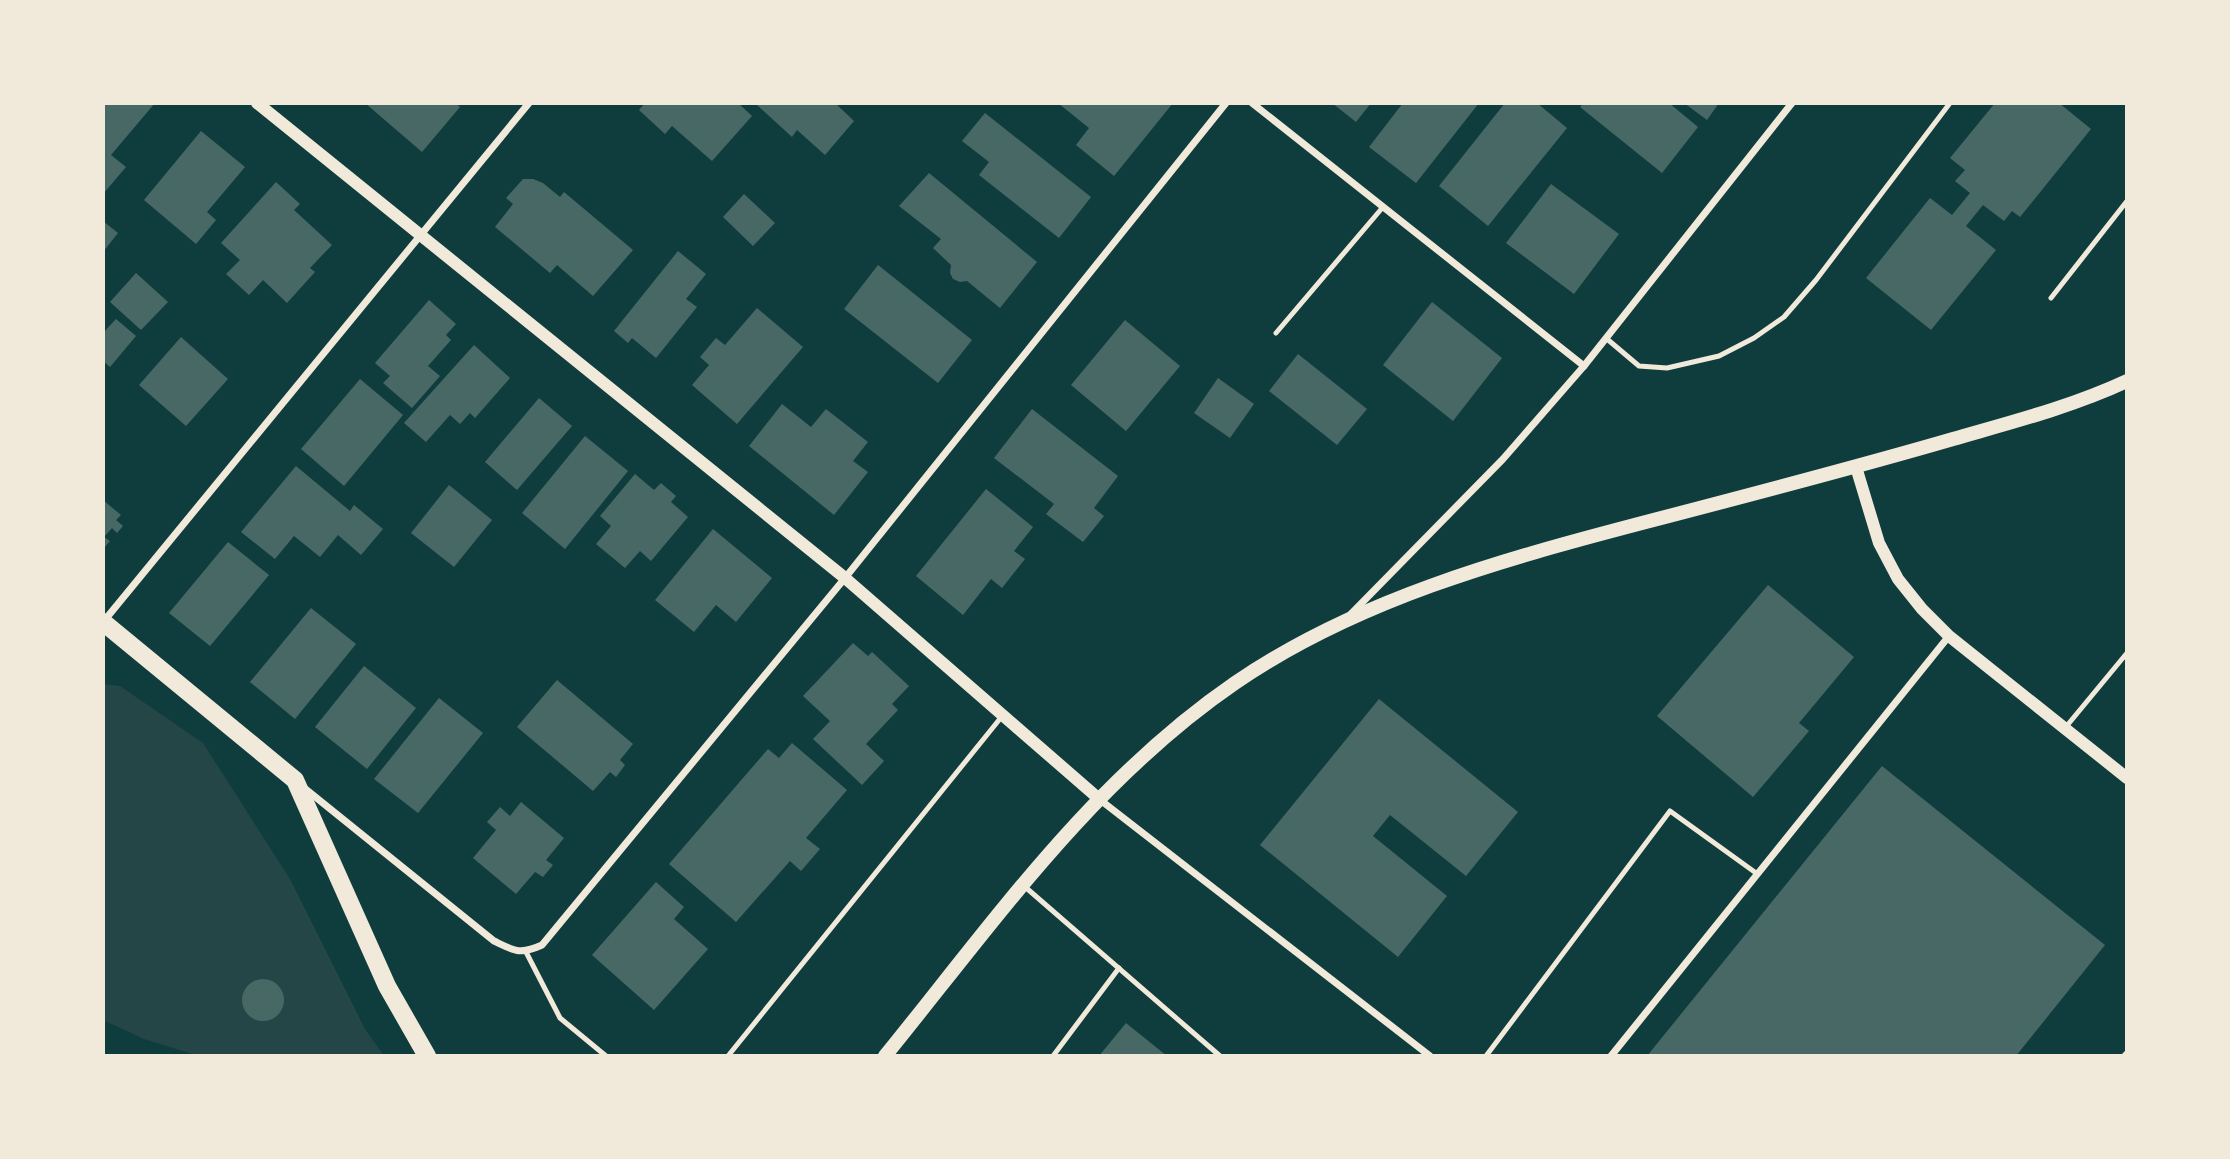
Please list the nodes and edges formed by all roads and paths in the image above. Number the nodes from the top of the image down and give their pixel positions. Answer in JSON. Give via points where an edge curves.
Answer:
{"nodes":[{"id":1,"x":257,"y":103,"type":"edge"},
{"id":2,"x":529,"y":103,"type":"edge"},
{"id":3,"x":1226,"y":103,"type":"edge"},
{"id":4,"x":1252,"y":103,"type":"edge"},
{"id":5,"x":1792,"y":103,"type":"edge"},
{"id":6,"x":1950,"y":103,"type":"edge"},
{"id":7,"x":2127,"y":201,"type":"edge"},
{"id":8,"x":1383,"y":207,"type":"junction"},
{"id":9,"x":422,"y":235,"type":"junction"},
{"id":10,"x":2051,"y":298,"type":"dead end"},
{"id":11,"x":1276,"y":333,"type":"dead end"},
{"id":12,"x":1607,"y":339,"type":"junction"},
{"id":13,"x":1584,"y":366,"type":"junction"},
{"id":14,"x":2127,"y":382,"type":"edge"},
{"id":15,"x":1856,"y":467,"type":"junction"},
{"id":16,"x":845,"y":578,"type":"junction"},
{"id":17,"x":103,"y":622,"type":"edge"},
{"id":18,"x":1343,"y":622,"type":"junction"},
{"id":19,"x":1950,"y":636,"type":"junction"},
{"id":20,"x":2127,"y":653,"type":"edge"},
{"id":21,"x":1003,"y":715,"type":"junction"},
{"id":22,"x":2066,"y":728,"type":"junction"},
{"id":23,"x":2127,"y":778,"type":"edge"},
{"id":24,"x":295,"y":780,"type":"junction"},
{"id":25,"x":1098,"y":798,"type":"junction"},
{"id":26,"x":1756,"y":873,"type":"junction"},
{"id":27,"x":1023,"y":885,"type":"junction"},
{"id":28,"x":526,"y":952,"type":"junction"},
{"id":29,"x":1119,"y":968,"type":"junction"},
{"id":30,"x":427,"y":1056,"type":"edge"},
{"id":31,"x":606,"y":1056,"type":"edge"},
{"id":32,"x":728,"y":1056,"type":"edge"},
{"id":33,"x":885,"y":1056,"type":"edge"},
{"id":34,"x":1053,"y":1056,"type":"edge"},
{"id":35,"x":1220,"y":1056,"type":"edge"},
{"id":36,"x":1430,"y":1056,"type":"edge"},
{"id":37,"x":1486,"y":1056,"type":"edge"},
{"id":38,"x":1611,"y":1056,"type":"edge"}],
"edges":[{"from":1,"to":9,"type":"street"},
{"from":2,"to":9,"type":"street"},
{"from":3,"to":16,"type":"street"},
{"from":4,"to":8,"type":"street"},
{"from":5,"to":12,"type":"street"},
{"from":6,"to":12,"type":"lane","via":[[1816,280],[1784,317],[1754,338],[1719,356],[1667,368],[1639,366]]},
{"from":7,"to":10,"type":"lane"},
{"from":8,"to":11,"type":"lane"},
{"from":8,"to":13,"type":"street"},
{"from":9,"to":16,"type":"street"},
{"from":9,"to":17,"type":"street"},
{"from":12,"to":13,"type":"street"},
{"from":13,"to":18,"type":"street","via":[[1503,459]]},
{"from":14,"to":15,"type":"main road","via":[[2036,415]]},
{"from":15,"to":18,"type":"main road","via":[[1559,545],[1447,580]]},
{"from":15,"to":19,"type":"street","via":[[1888,561],[1910,595]]},
{"from":16,"to":21,"type":"street"},
{"from":16,"to":28,"type":"street","via":[[551,936]]},
{"from":17,"to":24,"type":"main road"},
{"from":18,"to":25,"type":"main road","via":[[1236,682],[1166,736]]},
{"from":19,"to":22,"type":"street"},
{"from":19,"to":26,"type":"street"},
{"from":20,"to":22,"type":"lane"},
{"from":21,"to":25,"type":"street"},
{"from":21,"to":32,"type":"lane"},
{"from":22,"to":23,"type":"street"},
{"from":24,"to":28,"type":"street","via":[[494,941]]},
{"from":24,"to":30,"type":"main road","via":[[387,986]]},
{"from":25,"to":27,"type":"main road"},
{"from":25,"to":36,"type":"street"},
{"from":26,"to":37,"type":"lane","via":[[1670,811]]},
{"from":26,"to":38,"type":"street"},
{"from":27,"to":29,"type":"lane"},
{"from":27,"to":33,"type":"main road"},
{"from":28,"to":31,"type":"lane","via":[[560,1018]]},
{"from":29,"to":34,"type":"lane"},
{"from":29,"to":35,"type":"lane"}]}
